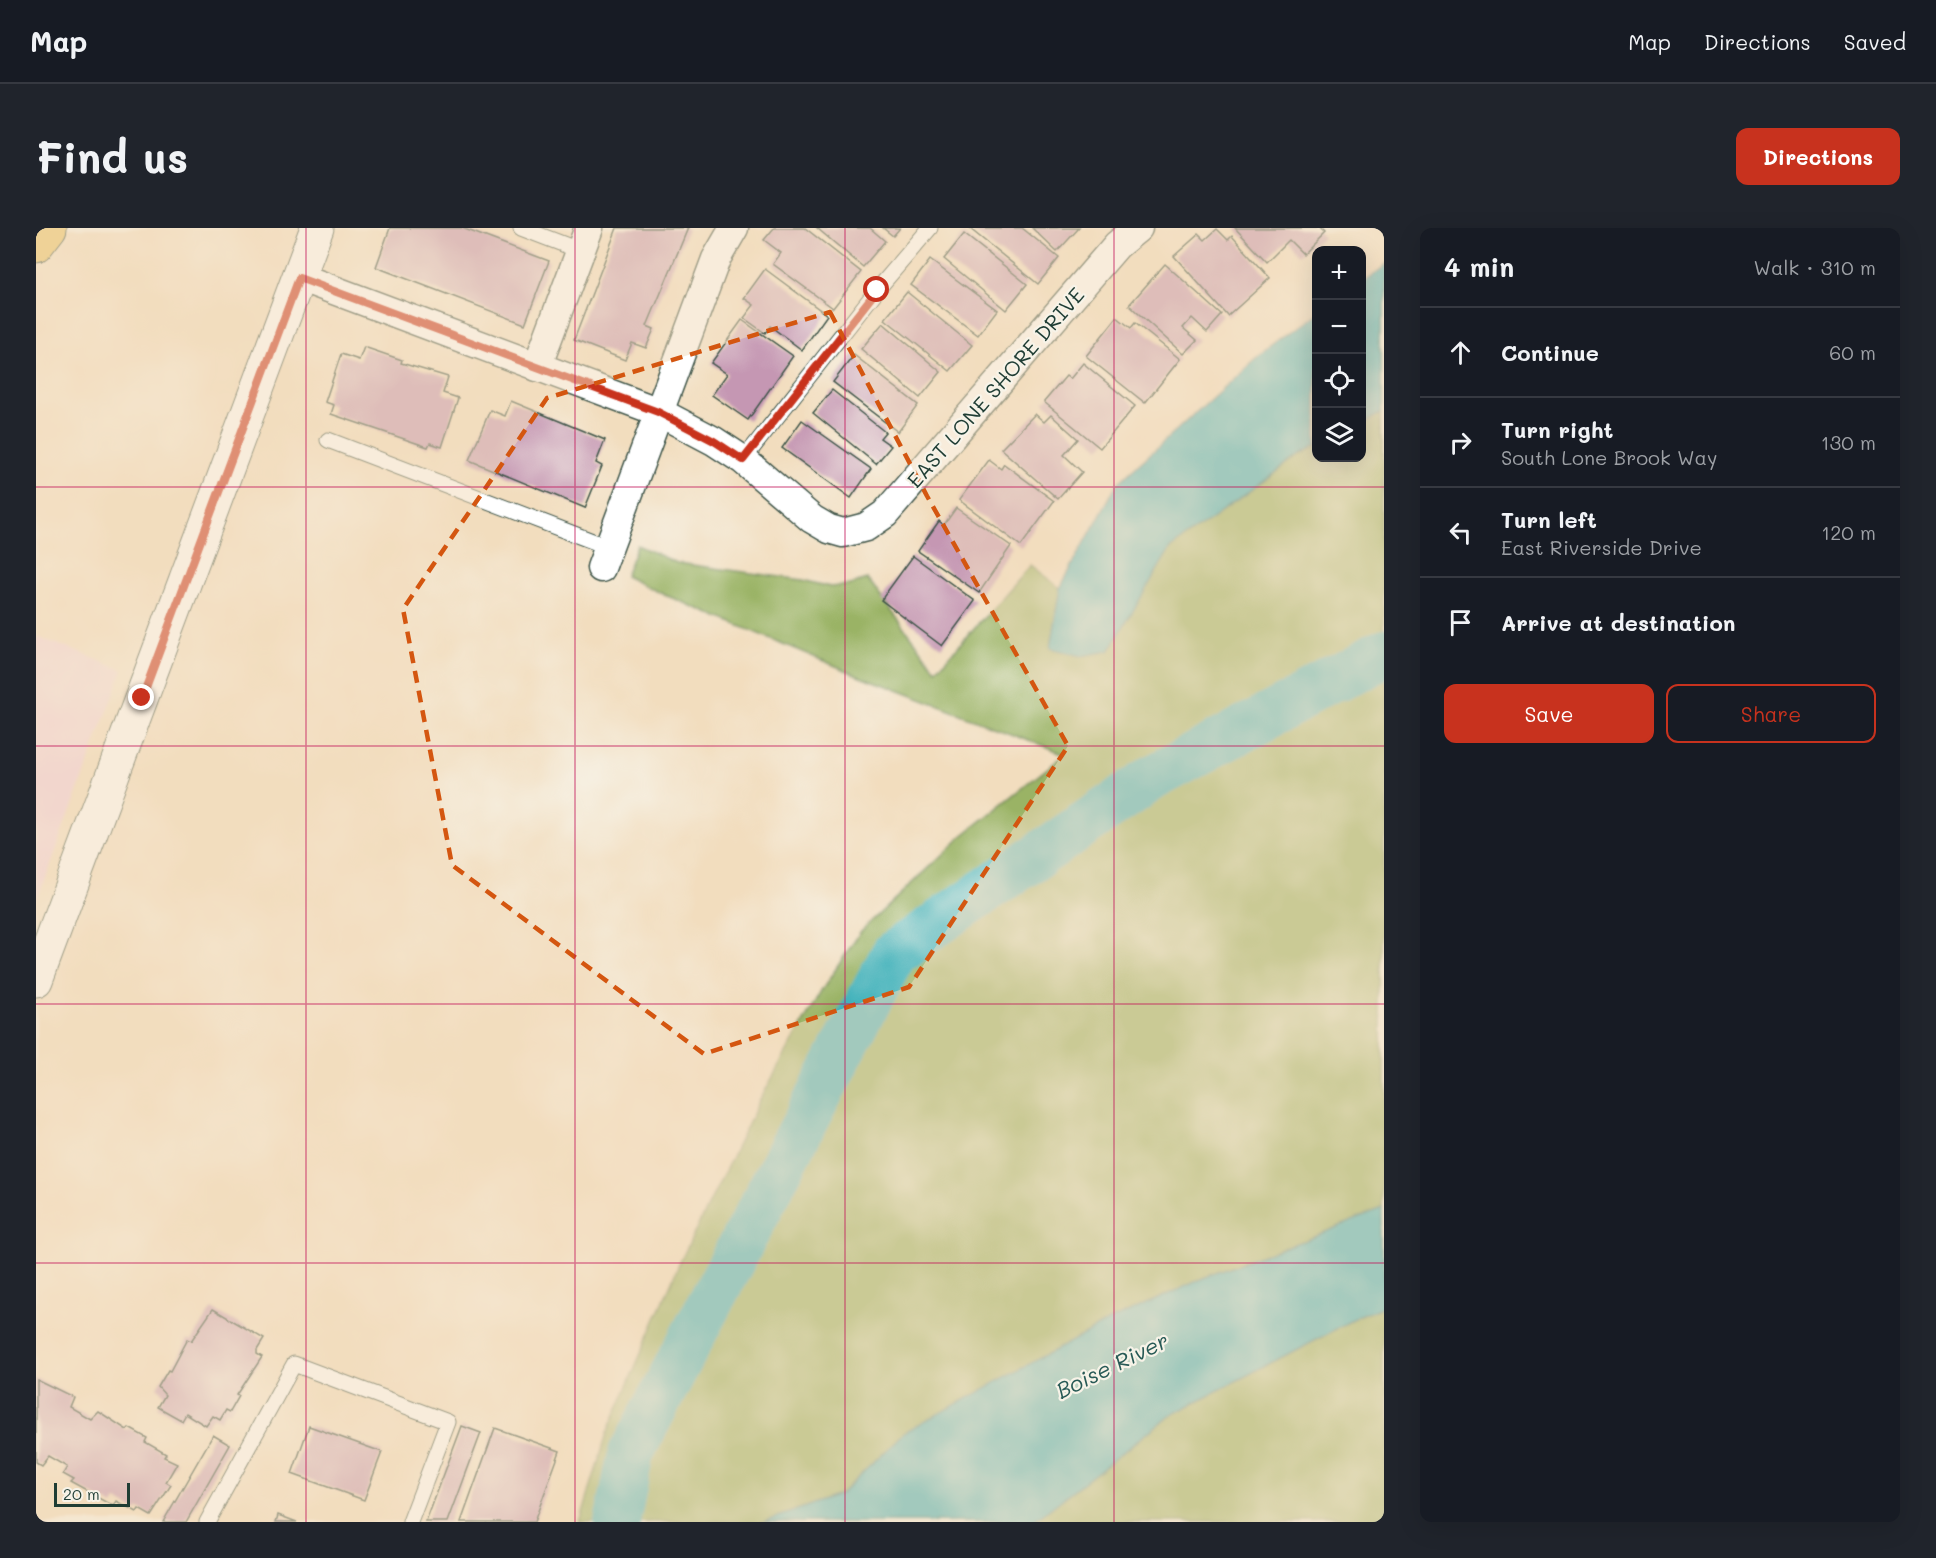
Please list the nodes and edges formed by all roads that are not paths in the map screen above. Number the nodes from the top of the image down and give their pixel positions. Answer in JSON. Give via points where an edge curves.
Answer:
{"nodes":[{"id":1,"x":50,"y":228,"type":"edge"},
{"id":2,"x":318,"y":228,"type":"edge"},
{"id":3,"x":521,"y":228,"type":"edge"},
{"id":4,"x":734,"y":228,"type":"edge"},
{"id":5,"x":930,"y":228,"type":"edge"},
{"id":6,"x":1138,"y":228,"type":"edge"},
{"id":7,"x":585,"y":239,"type":"edge"},
{"id":8,"x":36,"y":246,"type":"edge"},
{"id":9,"x":299,"y":278,"type":"junction"},
{"id":10,"x":537,"y":367,"type":"junction"},
{"id":11,"x":658,"y":412,"type":"junction"},
{"id":12,"x":328,"y":440,"type":"dead end"},
{"id":13,"x":743,"y":460,"type":"junction"},
{"id":14,"x":604,"y":557,"type":"joint"},
{"id":15,"x":36,"y":980,"type":"edge"},
{"id":16,"x":207,"y":1522,"type":"edge"},
{"id":17,"x":410,"y":1522,"type":"edge"}],
"edges":[{"from":1,"to":8,"type":"highway"},
{"from":2,"to":9,"type":"street"},
{"from":3,"to":7,"type":"lane"},
{"from":4,"to":11,"type":"street","via":[[716,259]]},
{"from":5,"to":13,"type":"lane"},
{"from":6,"to":13,"type":"street","name":"EAST LONE SHORE DRIVE","via":[[1117,245],[885,514],[866,527],[843,533],[828,529]]},
{"from":7,"to":10,"type":"street"},
{"from":9,"to":10,"type":"street"},
{"from":9,"to":15,"type":"street"},
{"from":10,"to":11,"type":"street"},
{"from":11,"to":13,"type":"street"},
{"from":11,"to":14,"type":"street"},
{"from":12,"to":14,"type":"lane"},
{"from":16,"to":17,"type":"lane","via":[[294,1364],[448,1422]]}]}
